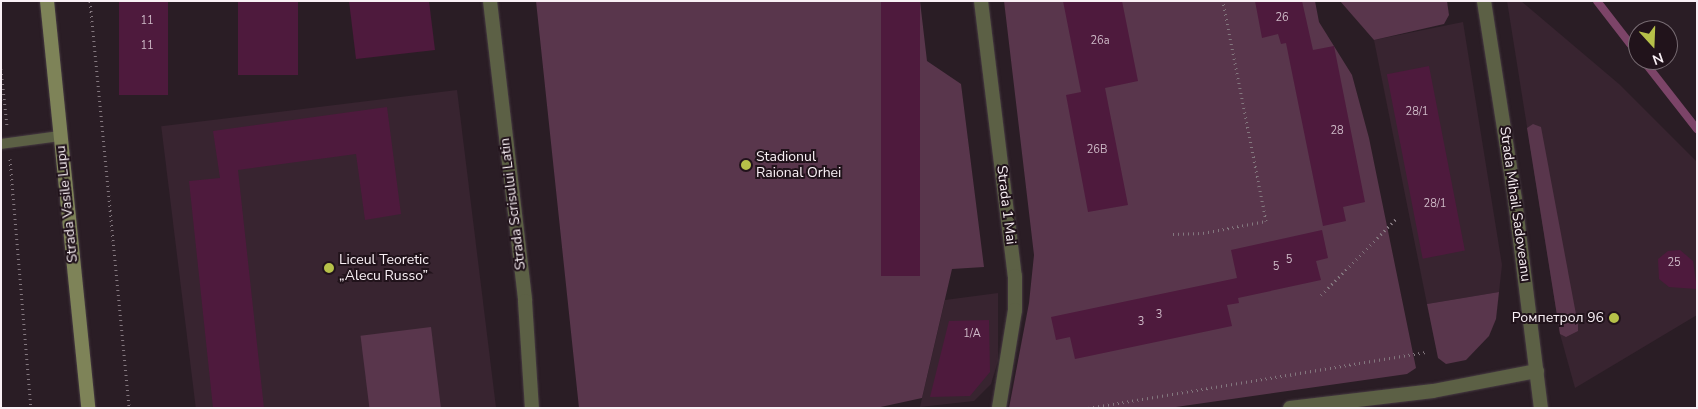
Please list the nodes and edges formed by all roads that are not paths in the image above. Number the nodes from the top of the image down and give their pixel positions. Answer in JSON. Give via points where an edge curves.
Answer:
{"nodes":[{"id":1,"x":47,"y":1,"type":"edge"},
{"id":2,"x":490,"y":1,"type":"edge"},
{"id":3,"x":981,"y":1,"type":"edge"},
{"id":4,"x":1484,"y":1,"type":"edge"},
{"id":5,"x":60,"y":136,"type":"junction"},
{"id":6,"x":5,"y":144,"type":"edge"},
{"id":7,"x":1537,"y":371,"type":"junction"},
{"id":8,"x":88,"y":408,"type":"edge"},
{"id":9,"x":532,"y":408,"type":"edge"},
{"id":10,"x":999,"y":408,"type":"edge"},
{"id":11,"x":1290,"y":408,"type":"edge"},
{"id":12,"x":1541,"y":408,"type":"edge"}],
"edges":[{"from":1,"to":5,"type":"main road","name":"Strada Vasile Lupu"},
{"from":2,"to":9,"type":"street","name":"Strada Scrisului Latin","via":[[525,301]]},
{"from":3,"to":10,"type":"street","name":"Strada 1 Mai","via":[[1015,276],[1015,310]]},
{"from":4,"to":7,"type":"street","name":"Strada Mihail Sadoveanu"},
{"from":5,"to":6,"type":"lane"},
{"from":5,"to":8,"type":"main road","name":"Strada Vasile Lupu"},
{"from":7,"to":11,"type":"street","via":[[1433,391]]},
{"from":7,"to":12,"type":"street","name":"Strada Mihail Sadoveanu"}]}
